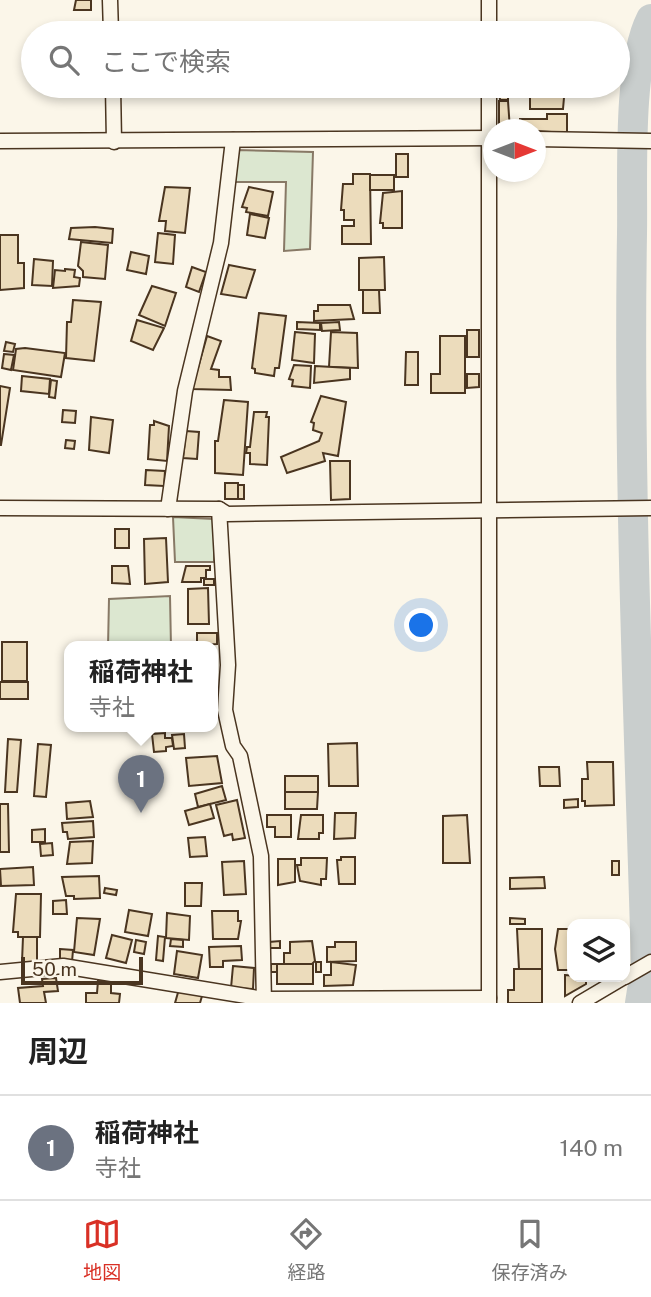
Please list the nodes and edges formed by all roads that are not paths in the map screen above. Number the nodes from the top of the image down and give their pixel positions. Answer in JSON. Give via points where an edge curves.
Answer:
{"nodes":[{"id":1,"x":110,"y":0,"type":"edge"},
{"id":2,"x":489,"y":0,"type":"edge"},
{"id":3,"x":111,"y":21,"type":"edge"},
{"id":4,"x":489,"y":21,"type":"edge"},
{"id":5,"x":113,"y":98,"type":"edge"},
{"id":6,"x":490,"y":98,"type":"edge"},
{"id":7,"x":491,"y":119,"type":"edge"},
{"id":8,"x":483,"y":138,"type":"edge"},
{"id":9,"x":546,"y":139,"type":"edge"},
{"id":10,"x":233,"y":140,"type":"junction"},
{"id":11,"x":0,"y":141,"type":"edge"},
{"id":12,"x":648,"y":141,"type":"edge"},
{"id":13,"x":114,"y":142,"type":"junction"},
{"id":14,"x":492,"y":182,"type":"edge"},
{"id":15,"x":0,"y":508,"type":"edge"},
{"id":16,"x":650,"y":508,"type":"edge"},
{"id":17,"x":168,"y":509,"type":"junction"},
{"id":18,"x":219,"y":509,"type":"junction"},
{"id":19,"x":491,"y":510,"type":"junction"},
{"id":20,"x":651,"y":962,"type":"edge"},
{"id":21,"x":0,"y":972,"type":"edge"},
{"id":22,"x":630,"y":974,"type":"edge"},
{"id":23,"x":616,"y":982,"type":"edge"},
{"id":24,"x":489,"y":1000,"type":"edge"},
{"id":25,"x":264,"y":1001,"type":"edge"},
{"id":26,"x":580,"y":1003,"type":"edge"}],
"edges":[{"from":1,"to":3,"type":"street"},
{"from":2,"to":4,"type":"street"},
{"from":5,"to":13,"type":"street"},
{"from":6,"to":7,"type":"street"},
{"from":8,"to":10,"type":"street"},
{"from":9,"to":12,"type":"street"},
{"from":10,"to":13,"type":"street"},
{"from":10,"to":17,"type":"street","via":[[221,243],[191,358]]},
{"from":11,"to":13,"type":"street"},
{"from":14,"to":19,"type":"street"},
{"from":15,"to":17,"type":"street"},
{"from":16,"to":19,"type":"street"},
{"from":17,"to":18,"type":"street"},
{"from":18,"to":19,"type":"street","via":[[228,514]]},
{"from":18,"to":25,"type":"street","via":[[228,665],[225,710],[233,746],[240,755],[261,856]]},
{"from":19,"to":24,"type":"street"},
{"from":20,"to":22,"type":"street"},
{"from":21,"to":25,"type":"street","via":[[63,966]]},
{"from":23,"to":26,"type":"street"},
{"from":24,"to":25,"type":"street"}]}
